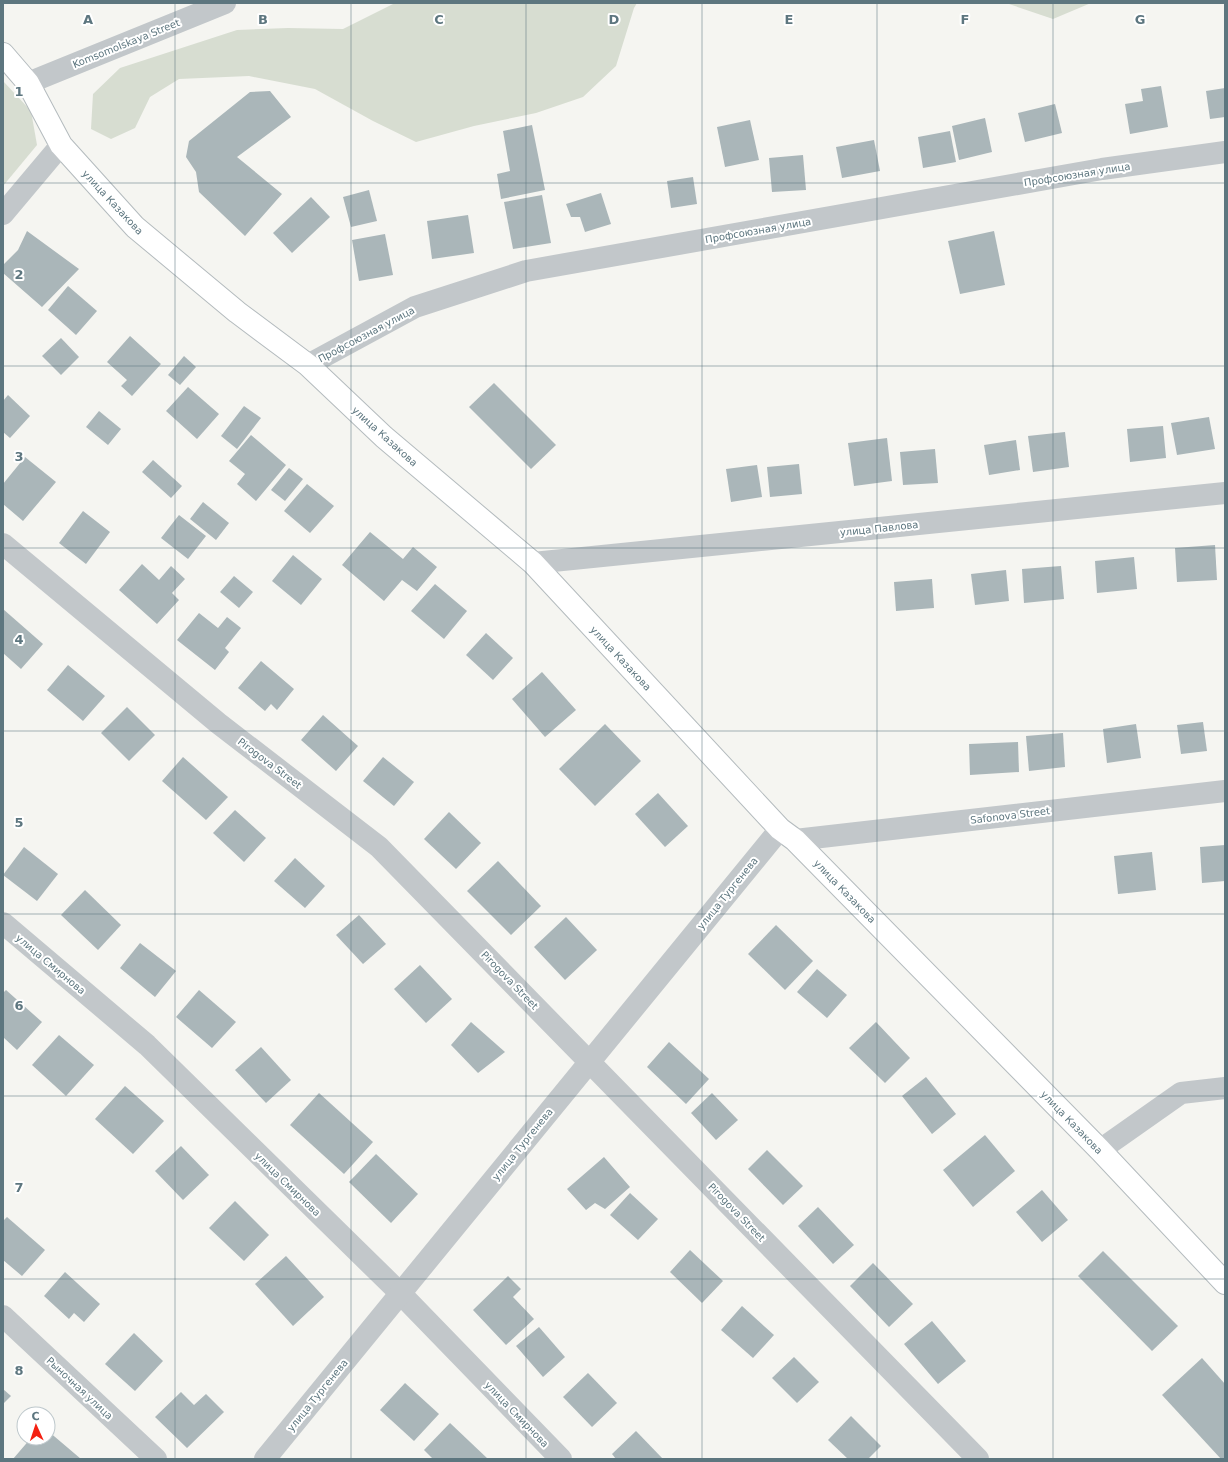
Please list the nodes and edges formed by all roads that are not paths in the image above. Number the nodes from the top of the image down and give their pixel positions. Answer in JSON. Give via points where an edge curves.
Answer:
{"nodes":[{"id":1,"x":224,"y":3,"type":"edge"},
{"id":2,"x":3,"y":54,"type":"edge"},
{"id":3,"x":28,"y":83,"type":"junction"},
{"id":4,"x":61,"y":145,"type":"junction"},
{"id":5,"x":1225,"y":152,"type":"edge"},
{"id":6,"x":3,"y":214,"type":"edge"},
{"id":7,"x":308,"y":365,"type":"junction"},
{"id":8,"x":1225,"y":493,"type":"edge"},
{"id":9,"x":3,"y":544,"type":"edge"},
{"id":10,"x":533,"y":563,"type":"junction"},
{"id":11,"x":1225,"y":790,"type":"edge"},
{"id":12,"x":788,"y":835,"type":"junction"},
{"id":13,"x":3,"y":923,"type":"edge"},
{"id":14,"x":589,"y":1061,"type":"junction"},
{"id":15,"x":1225,"y":1088,"type":"edge"},
{"id":16,"x":1100,"y":1150,"type":"junction"},
{"id":17,"x":1225,"y":1283,"type":"edge"},
{"id":18,"x":400,"y":1293,"type":"junction"},
{"id":19,"x":3,"y":1316,"type":"edge"},
{"id":20,"x":156,"y":1459,"type":"edge"},
{"id":21,"x":265,"y":1459,"type":"edge"},
{"id":22,"x":561,"y":1459,"type":"edge"},
{"id":23,"x":978,"y":1459,"type":"edge"}],
"edges":[{"from":1,"to":3,"type":"street","name":"Komsomolskaya Street"},
{"from":2,"to":3,"type":"main road","name":"улица Казакова"},
{"from":3,"to":4,"type":"main road","name":"улица Казакова"},
{"from":4,"to":6,"type":"street"},
{"from":4,"to":7,"type":"main road","name":"улица Казакова","via":[[135,227],[237,312]]},
{"from":5,"to":7,"type":"street","name":"Профсоюзная улица","via":[[1102,168],[526,271],[415,307]]},
{"from":7,"to":10,"type":"main road","name":"улица Казакова","via":[[384,437]]},
{"from":8,"to":10,"type":"street","name":"улица Павлова"},
{"from":9,"to":14,"type":"street","name":"Pirogova Street","via":[[218,723],[379,847]]},
{"from":10,"to":12,"type":"main road","name":"улица Казакова"},
{"from":11,"to":12,"type":"street","name":"Safonova Street"},
{"from":12,"to":14,"type":"street","name":"улица Тургенева"},
{"from":12,"to":16,"type":"main road","name":"улица Казакова"},
{"from":13,"to":18,"type":"street","name":"улица Смирнова","via":[[147,1045]]},
{"from":14,"to":18,"type":"street","name":"улица Тургенева"},
{"from":14,"to":23,"type":"street","name":"Pirogova Street"},
{"from":15,"to":16,"type":"street","via":[[1181,1093]]},
{"from":16,"to":17,"type":"main road","name":"улица Казакова"},
{"from":18,"to":21,"type":"street","name":"улица Тургенева"},
{"from":18,"to":22,"type":"street","name":"улица Смирнова"},
{"from":19,"to":20,"type":"street","name":"Рыночная улица"}]}
